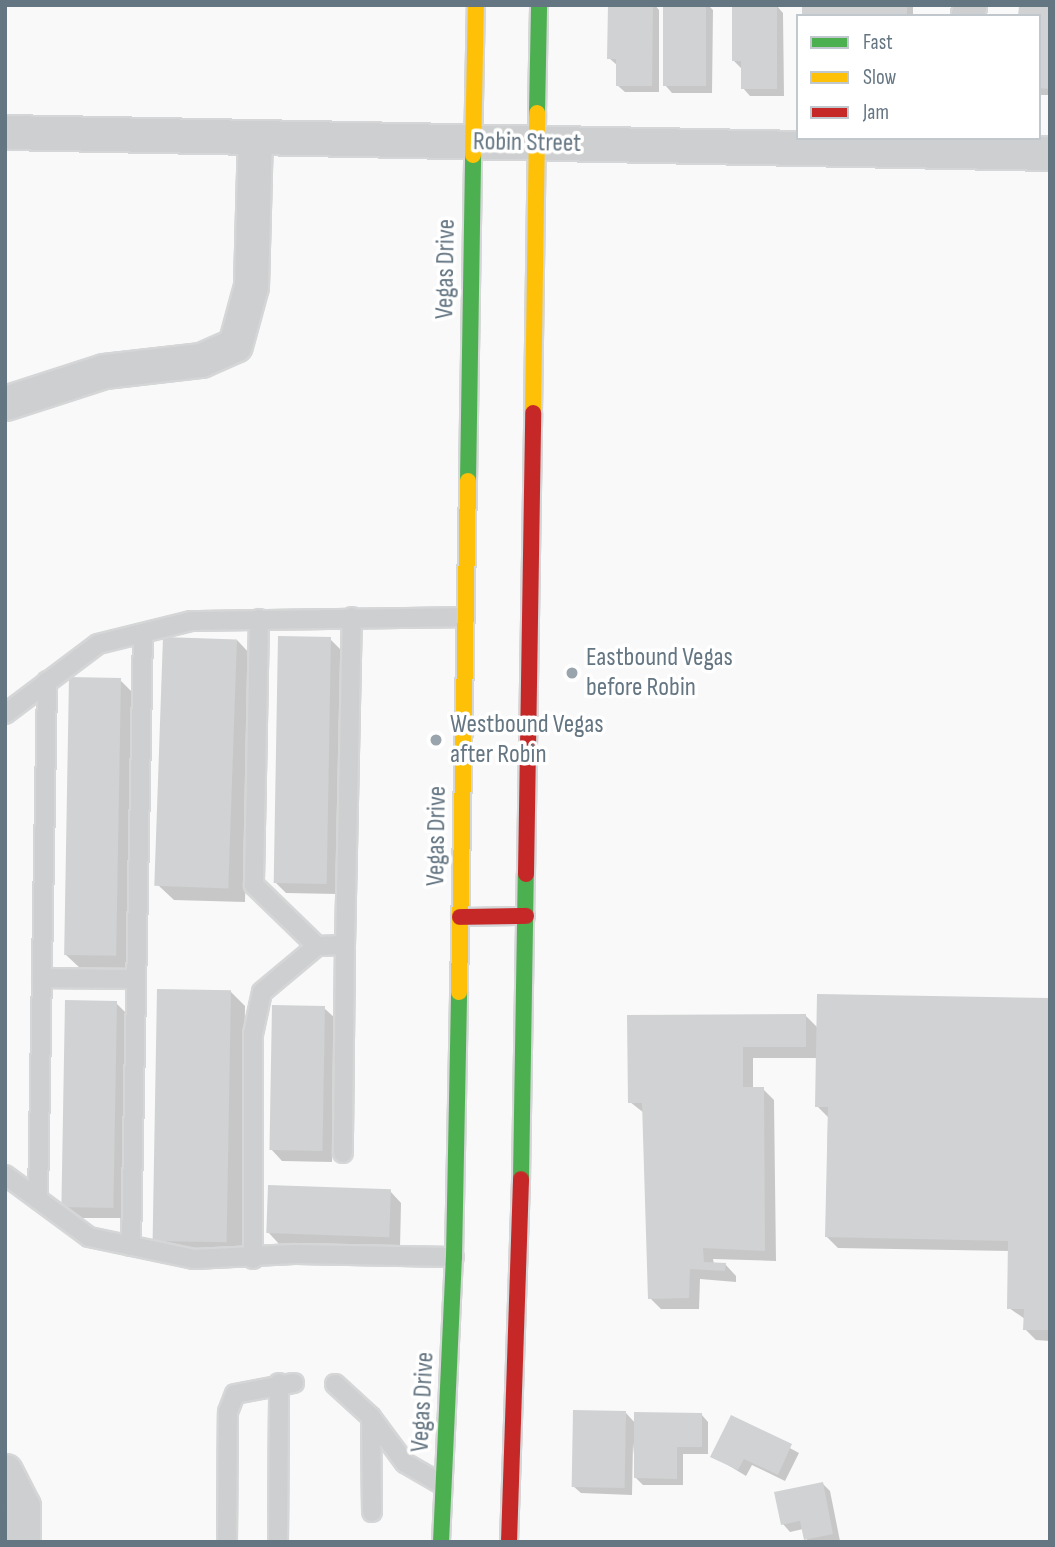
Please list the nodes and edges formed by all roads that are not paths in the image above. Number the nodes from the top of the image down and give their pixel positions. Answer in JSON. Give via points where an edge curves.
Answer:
{"nodes":[{"id":1,"x":476,"y":5,"type":"edge"},
{"id":2,"x":539,"y":5,"type":"edge"},
{"id":3,"x":5,"y":132,"type":"edge"},
{"id":4,"x":255,"y":136,"type":"junction"},
{"id":5,"x":473,"y":142,"type":"junction"},
{"id":6,"x":537,"y":144,"type":"junction"},
{"id":7,"x":966,"y":146,"type":"edge"},
{"id":8,"x":1050,"y":153,"type":"edge"},
{"id":9,"x":5,"y":403,"type":"edge"},
{"id":10,"x":352,"y":617,"type":"junction"},
{"id":11,"x":464,"y":617,"type":"junction"},
{"id":12,"x":259,"y":619,"type":"junction"},
{"id":13,"x":143,"y":633,"type":"junction"},
{"id":14,"x":47,"y":681,"type":"junction"},
{"id":15,"x":5,"y":715,"type":"edge"},
{"id":16,"x":526,"y":916,"type":"junction"},
{"id":17,"x":460,"y":917,"type":"junction"},
{"id":18,"x":345,"y":945,"type":"junction"},
{"id":19,"x":317,"y":947,"type":"junction"},
{"id":20,"x":41,"y":978,"type":"junction"},
{"id":21,"x":136,"y":979,"type":"junction"},
{"id":22,"x":343,"y":1153,"type":"dead end"},
{"id":23,"x":5,"y":1175,"type":"edge"},
{"id":24,"x":38,"y":1199,"type":"junction"},
{"id":25,"x":131,"y":1246,"type":"junction"},
{"id":26,"x":454,"y":1257,"type":"junction"},
{"id":27,"x":253,"y":1259,"type":"junction"},
{"id":28,"x":335,"y":1384,"type":"dead end"},
{"id":29,"x":371,"y":1417,"type":"junction"},
{"id":30,"x":5,"y":1471,"type":"edge"},
{"id":31,"x":443,"y":1485,"type":"junction"},
{"id":32,"x":372,"y":1511,"type":"dead end"},
{"id":33,"x":23,"y":1542,"type":"edge"},
{"id":34,"x":227,"y":1542,"type":"edge"},
{"id":35,"x":278,"y":1542,"type":"edge"},
{"id":36,"x":441,"y":1542,"type":"edge"},
{"id":37,"x":509,"y":1542,"type":"edge"}],
"edges":[{"from":1,"to":5,"type":"main road","name":"Vegas Drive"},
{"from":2,"to":6,"type":"main road"},
{"from":3,"to":4,"type":"street","name":"Robin Street"},
{"from":4,"to":5,"type":"street","name":"Robin Street"},
{"from":4,"to":9,"type":"street","via":[[251,286],[235,345],[201,360],[104,371]]},
{"from":5,"to":6,"type":"street","name":"Robin Street"},
{"from":5,"to":11,"type":"main road","name":"Vegas Drive"},
{"from":6,"to":7,"type":"street","name":"Robin Street"},
{"from":6,"to":16,"type":"main road"},
{"from":7,"to":8,"type":"street","name":"Robin Street"},
{"from":10,"to":11,"type":"lane"},
{"from":10,"to":12,"type":"lane"},
{"from":10,"to":18,"type":"lane"},
{"from":11,"to":17,"type":"main road","name":"Vegas Drive"},
{"from":12,"to":13,"type":"lane","via":[[191,621]]},
{"from":12,"to":19,"type":"lane","via":[[254,885]]},
{"from":13,"to":14,"type":"lane","via":[[98,644]]},
{"from":13,"to":21,"type":"lane"},
{"from":14,"to":15,"type":"lane"},
{"from":14,"to":20,"type":"lane"},
{"from":16,"to":17,"type":"main road"},
{"from":16,"to":37,"type":"main road"},
{"from":17,"to":26,"type":"main road","name":"Vegas Drive"},
{"from":18,"to":19,"type":"lane"},
{"from":18,"to":22,"type":"lane"},
{"from":19,"to":27,"type":"lane","via":[[262,992],[253,1034]]},
{"from":20,"to":21,"type":"lane"},
{"from":20,"to":24,"type":"lane"},
{"from":21,"to":25,"type":"lane"},
{"from":23,"to":24,"type":"lane"},
{"from":24,"to":25,"type":"lane","via":[[89,1237]]},
{"from":25,"to":27,"type":"lane","via":[[194,1259]]},
{"from":26,"to":27,"type":"lane","via":[[294,1254]]},
{"from":26,"to":31,"type":"main road","name":"Vegas Drive"},
{"from":28,"to":29,"type":"lane"},
{"from":29,"to":31,"type":"lane","via":[[405,1464]]},
{"from":29,"to":32,"type":"lane"},
{"from":30,"to":33,"type":"street","via":[[23,1506]]},
{"from":31,"to":36,"type":"main road","name":"Vegas Drive"},
{"from":34,"to":35,"type":"lane","via":[[228,1412],[235,1394],[287,1383]]}]}
